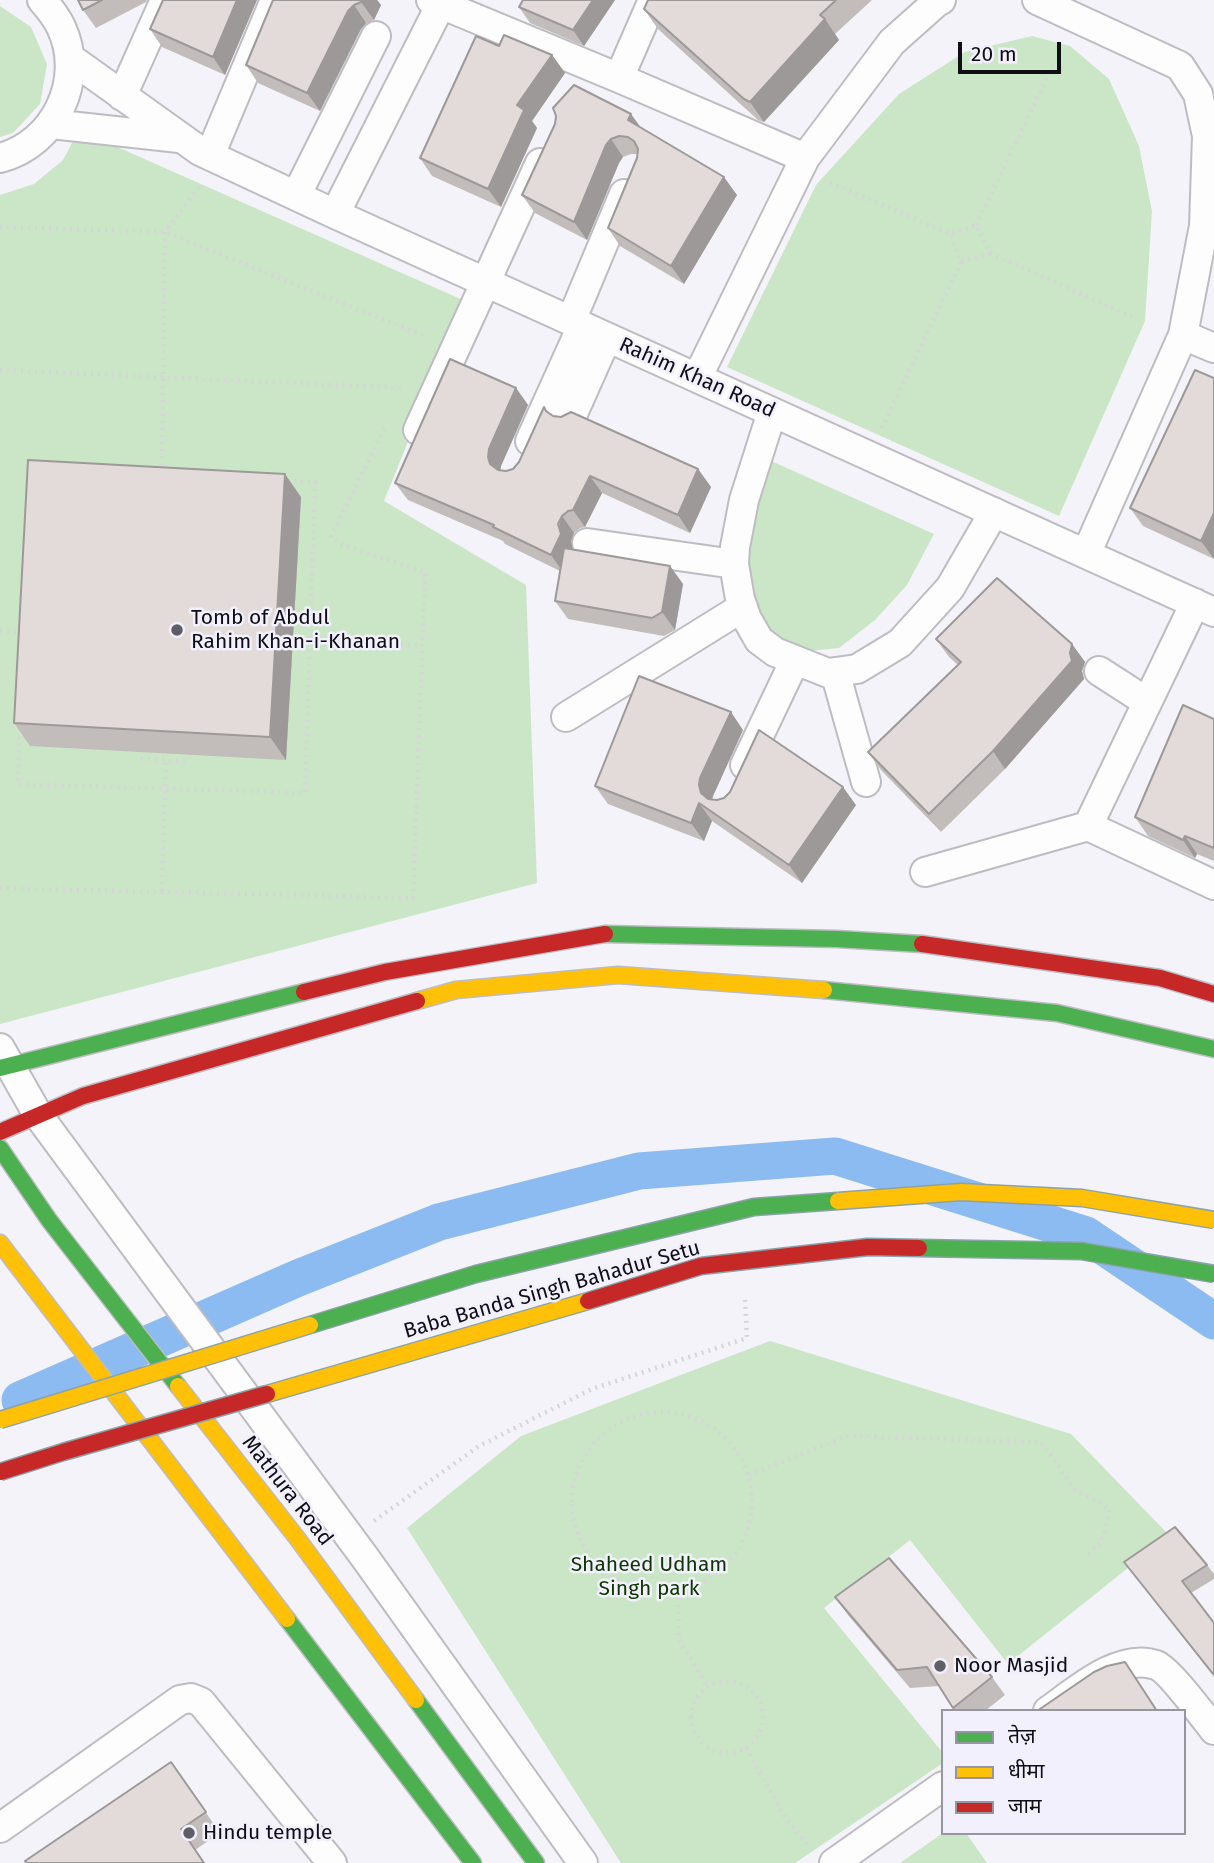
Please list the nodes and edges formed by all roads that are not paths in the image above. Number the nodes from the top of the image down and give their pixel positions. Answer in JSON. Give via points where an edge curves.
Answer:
{"nodes":[{"id":1,"x":42,"y":0,"type":"edge"},
{"id":2,"x":164,"y":0,"type":"edge"},
{"id":3,"x":275,"y":0,"type":"edge"},
{"id":4,"x":653,"y":0,"type":"edge"},
{"id":5,"x":941,"y":0,"type":"edge"},
{"id":6,"x":1037,"y":0,"type":"edge"},
{"id":7,"x":438,"y":2,"type":"edge"},
{"id":8,"x":376,"y":36,"type":"dead end"},
{"id":9,"x":70,"y":58,"type":"junction"},
{"id":10,"x":362,"y":64,"type":"junction"},
{"id":11,"x":619,"y":78,"type":"junction"},
{"id":12,"x":401,"y":83,"type":"junction"},
{"id":13,"x":122,"y":96,"type":"junction"},
{"id":14,"x":51,"y":124,"type":"junction"},
{"id":15,"x":552,"y":135,"type":"edge"},
{"id":16,"x":197,"y":148,"type":"junction"},
{"id":17,"x":0,"y":158,"type":"edge"},
{"id":18,"x":805,"y":158,"type":"junction"},
{"id":19,"x":634,"y":170,"type":"edge"},
{"id":20,"x":296,"y":196,"type":"junction"},
{"id":21,"x":335,"y":214,"type":"junction"},
{"id":22,"x":487,"y":282,"type":"junction"},
{"id":23,"x":587,"y":328,"type":"junction"},
{"id":24,"x":1183,"y":335,"type":"junction"},
{"id":25,"x":1214,"y":348,"type":"edge"},
{"id":26,"x":697,"y":378,"type":"junction"},
{"id":27,"x":772,"y":412,"type":"junction"},
{"id":28,"x":571,"y":418,"type":"edge"},
{"id":29,"x":418,"y":430,"type":"edge"},
{"id":30,"x":521,"y":461,"type":"edge"},
{"id":31,"x":994,"y":512,"type":"junction"},
{"id":32,"x":598,"y":537,"type":"dead end"},
{"id":33,"x":1086,"y":554,"type":"junction"},
{"id":34,"x":735,"y":555,"type":"junction"},
{"id":35,"x":743,"y":607,"type":"junction"},
{"id":36,"x":1204,"y":608,"type":"edge"},
{"id":37,"x":795,"y":660,"type":"junction"},
{"id":38,"x":1099,"y":671,"type":"dead end"},
{"id":39,"x":835,"y":672,"type":"junction"},
{"id":40,"x":1147,"y":702,"type":"junction"},
{"id":41,"x":566,"y":717,"type":"dead end"},
{"id":42,"x":866,"y":782,"type":"dead end"},
{"id":43,"x":733,"y":790,"type":"edge"},
{"id":44,"x":1088,"y":826,"type":"junction"},
{"id":45,"x":925,"y":872,"type":"dead end"},
{"id":46,"x":1214,"y":885,"type":"edge"},
{"id":47,"x":1214,"y":994,"type":"edge"},
{"id":48,"x":1214,"y":1049,"type":"edge"},
{"id":49,"x":3,"y":1060,"type":"edge"},
{"id":50,"x":38,"y":1115,"type":"junction"},
{"id":51,"x":0,"y":1132,"type":"edge"},
{"id":52,"x":0,"y":1149,"type":"edge"},
{"id":53,"x":1214,"y":1220,"type":"edge"},
{"id":54,"x":0,"y":1243,"type":"edge"},
{"id":55,"x":1214,"y":1274,"type":"edge"},
{"id":56,"x":0,"y":1420,"type":"edge"},
{"id":57,"x":0,"y":1472,"type":"edge"},
{"id":58,"x":1051,"y":1709,"type":"edge"},
{"id":59,"x":1214,"y":1730,"type":"edge"},
{"id":60,"x":941,"y":1787,"type":"edge"},
{"id":61,"x":0,"y":1828,"type":"edge"},
{"id":62,"x":823,"y":1857,"type":"edge"},
{"id":63,"x":332,"y":1863,"type":"edge"},
{"id":64,"x":473,"y":1863,"type":"edge"},
{"id":65,"x":536,"y":1863,"type":"edge"},
{"id":66,"x":583,"y":1863,"type":"edge"}],
"edges":[{"from":1,"to":9,"type":"street","via":[[61,27]]},
{"from":2,"to":13,"type":"street"},
{"from":3,"to":16,"type":"street"},
{"from":4,"to":11,"type":"street"},
{"from":5,"to":18,"type":"street","via":[[892,42]]},
{"from":6,"to":24,"type":"street","via":[[1180,66],[1198,94],[1207,136],[1204,226]]},
{"from":7,"to":11,"type":"street"},
{"from":7,"to":12,"type":"street"},
{"from":8,"to":10,"type":"street"},
{"from":9,"to":13,"type":"street","name":"Rahim Khan Road"},
{"from":9,"to":14,"type":"street","via":[[67,90]]},
{"from":10,"to":12,"type":"street"},
{"from":10,"to":20,"type":"street"},
{"from":11,"to":18,"type":"street"},
{"from":12,"to":21,"type":"street"},
{"from":13,"to":16,"type":"street","name":"Rahim Khan Road"},
{"from":14,"to":16,"type":"street","name":"Rahim Khan Road"},
{"from":14,"to":17,"type":"street","via":[[37,139]]},
{"from":15,"to":22,"type":"street"},
{"from":16,"to":20,"type":"street","name":"Rahim Khan Road"},
{"from":18,"to":26,"type":"street"},
{"from":19,"to":23,"type":"street"},
{"from":20,"to":21,"type":"street","name":"Rahim Khan Road"},
{"from":21,"to":22,"type":"street","name":"Rahim Khan Road"},
{"from":22,"to":23,"type":"street","name":"Rahim Khan Road"},
{"from":22,"to":29,"type":"street"},
{"from":23,"to":26,"type":"street","name":"Rahim Khan Road"},
{"from":23,"to":28,"type":"street"},
{"from":23,"to":30,"type":"street"},
{"from":24,"to":25,"type":"street"},
{"from":24,"to":33,"type":"street"},
{"from":26,"to":27,"type":"street","name":"Rahim Khan Road"},
{"from":27,"to":31,"type":"street","name":"Rahim Khan Road"},
{"from":27,"to":34,"type":"street","via":[[744,500]]},
{"from":31,"to":33,"type":"street","name":"Rahim Khan Road"},
{"from":31,"to":39,"type":"street","via":[[950,588],[900,643],[857,669]]},
{"from":32,"to":34,"type":"street"},
{"from":33,"to":36,"type":"street","name":"Rahim Khan Road"},
{"from":34,"to":35,"type":"street"},
{"from":35,"to":37,"type":"street","via":[[759,640]]},
{"from":35,"to":41,"type":"street"},
{"from":36,"to":40,"type":"street"},
{"from":37,"to":39,"type":"street"},
{"from":37,"to":43,"type":"street"},
{"from":38,"to":40,"type":"street"},
{"from":39,"to":42,"type":"street"},
{"from":40,"to":44,"type":"street"},
{"from":44,"to":45,"type":"street"},
{"from":44,"to":46,"type":"street"},
{"from":47,"to":49,"type":"main road","via":[[1160,978],[926,944],[602,934],[385,972]]},
{"from":48,"to":50,"type":"main road","via":[[1057,1013],[618,975],[456,990],[83,1096]]},
{"from":49,"to":50,"type":"street"},
{"from":50,"to":51,"type":"main road"},
{"from":50,"to":66,"type":"street","bridge":true,"via":[[351,1538]]},
{"from":52,"to":65,"type":"main road","name":"Mathura Road","bridge":true,"via":[[49,1220],[297,1538]]},
{"from":53,"to":56,"type":"main road","name":"Baba Banda Singh Bahadur Setu","bridge":true,"via":[[1082,1198],[961,1192],[754,1207],[475,1274]]},
{"from":54,"to":64,"type":"main road","bridge":true},
{"from":55,"to":57,"type":"main road","name":"Baba Banda Singh Bahadur Setu","bridge":true,"via":[[1081,1251],[868,1247],[701,1266]]},
{"from":58,"to":59,"type":"street","via":[[1097,1676],[1131,1662],[1157,1665]]},
{"from":60,"to":62,"type":"street"},
{"from":61,"to":63,"type":"street","via":[[180,1700],[191,1698],[201,1702]]}]}
